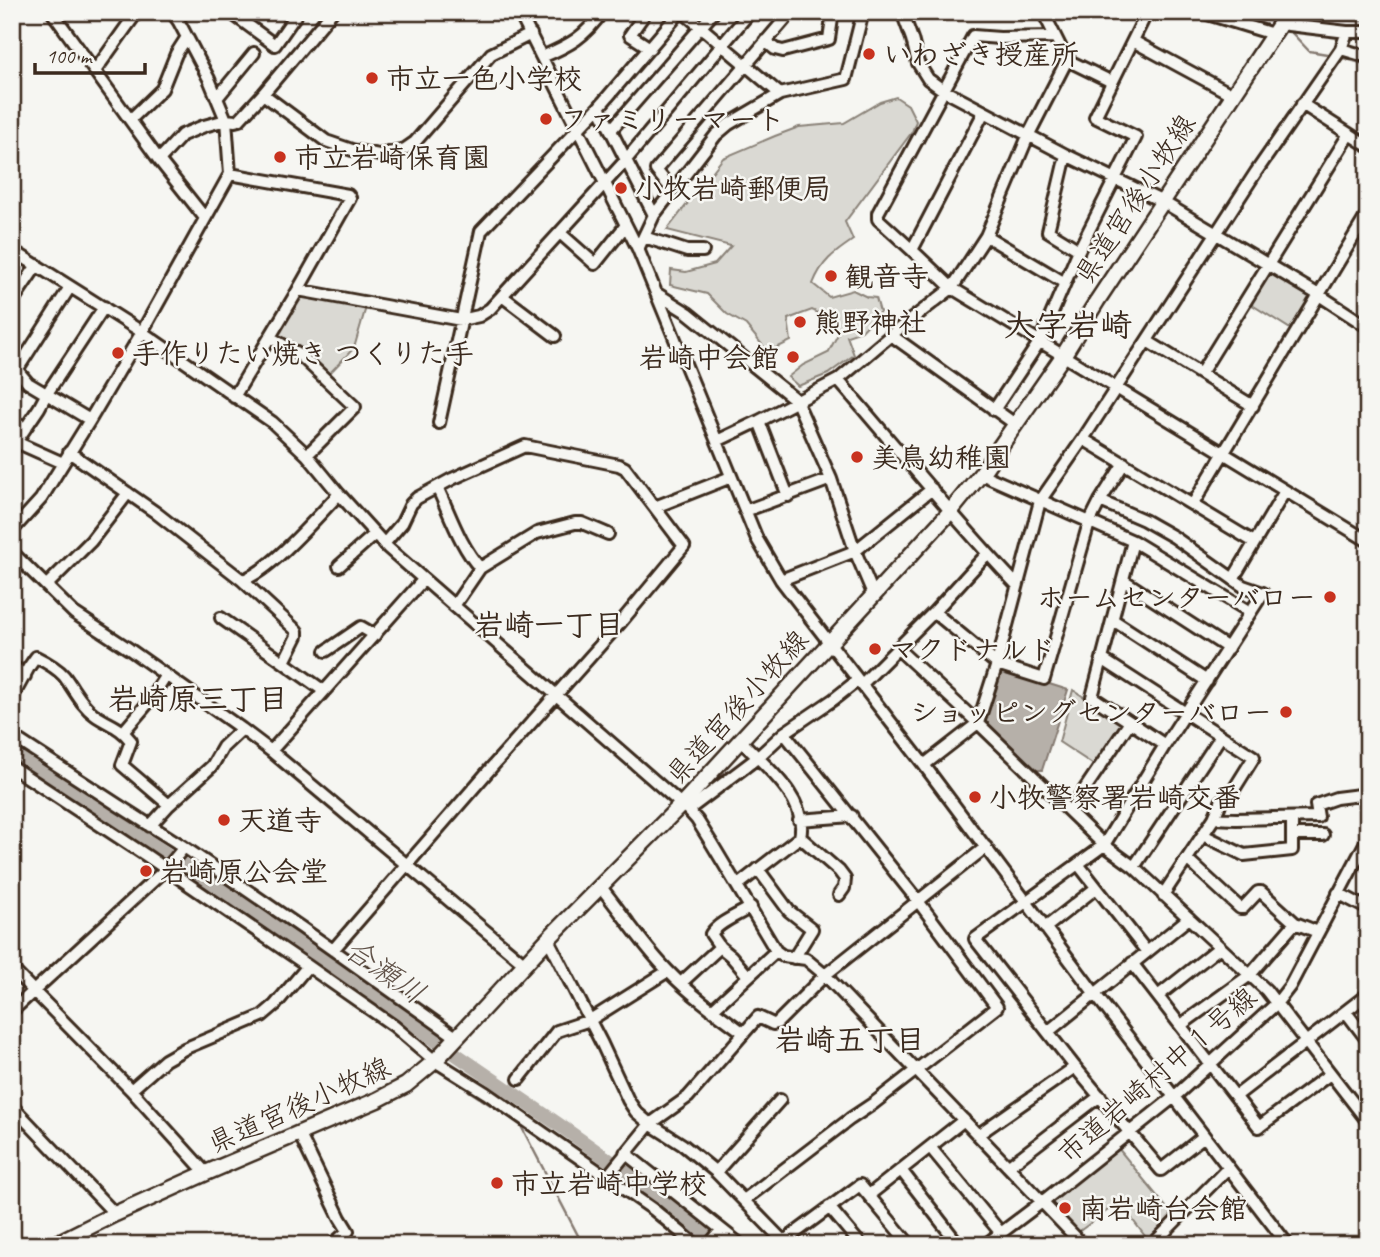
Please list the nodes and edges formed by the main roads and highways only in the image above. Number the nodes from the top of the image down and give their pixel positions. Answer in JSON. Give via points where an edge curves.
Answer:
{"nodes":[{"id":1,"x":1281,"y":22,"type":"edge"},
{"id":2,"x":83,"y":1238,"type":"edge"},
{"id":3,"x":53,"y":1245,"type":"edge"}],
"edges":[{"from":1,"to":2,"type":"main road","name":"県道宮後小牧線","via":[[981,474],[684,808],[600,886],[437,1059],[387,1095],[115,1214]]},
{"from":2,"to":3,"type":"main road","name":"県道宮後小牧線"}]}
